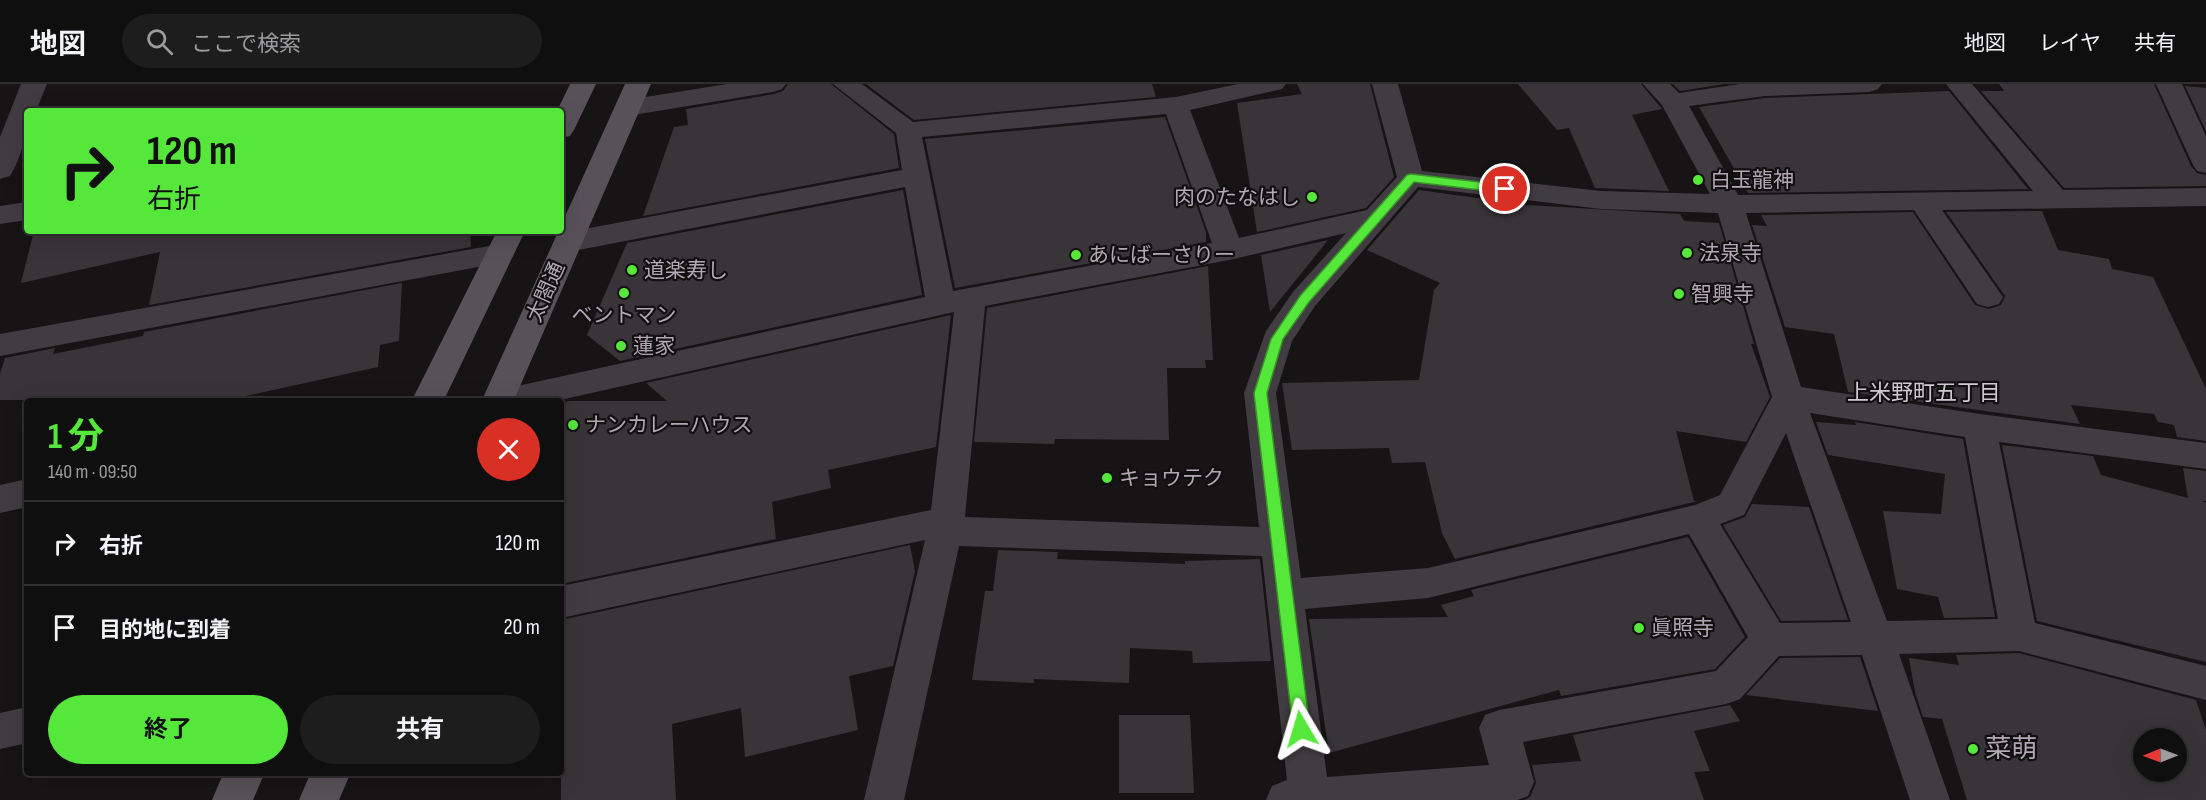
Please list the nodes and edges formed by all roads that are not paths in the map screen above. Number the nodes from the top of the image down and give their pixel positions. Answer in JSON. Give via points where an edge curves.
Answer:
{"nodes":[{"id":1,"x":34,"y":84,"type":"edge"},
{"id":2,"x":583,"y":84,"type":"edge"},
{"id":3,"x":773,"y":84,"type":"edge"},
{"id":4,"x":846,"y":84,"type":"edge"},
{"id":5,"x":1273,"y":84,"type":"edge"},
{"id":6,"x":1385,"y":84,"type":"edge"},
{"id":7,"x":1843,"y":84,"type":"edge"},
{"id":8,"x":1869,"y":84,"type":"edge"},
{"id":9,"x":1959,"y":84,"type":"edge"},
{"id":10,"x":2169,"y":84,"type":"edge"},
{"id":11,"x":1664,"y":93,"type":"edge"},
{"id":12,"x":632,"y":96,"type":"edge"},
{"id":13,"x":1176,"y":105,"type":"junction"},
{"id":14,"x":25,"y":108,"type":"edge"},
{"id":15,"x":24,"y":109,"type":"edge"},
{"id":16,"x":564,"y":121,"type":"edge"},
{"id":17,"x":908,"y":130,"type":"junction"},
{"id":18,"x":2206,"y":165,"type":"edge"},
{"id":19,"x":0,"y":170,"type":"edge"},
{"id":20,"x":915,"y":176,"type":"junction"},
{"id":21,"x":1411,"y":178,"type":"junction"},
{"id":22,"x":2206,"y":197,"type":"edge"},
{"id":23,"x":2055,"y":199,"type":"junction"},
{"id":24,"x":1922,"y":201,"type":"junction"},
{"id":25,"x":1729,"y":204,"type":"junction"},
{"id":26,"x":24,"y":211,"type":"edge"},
{"id":27,"x":0,"y":215,"type":"edge"},
{"id":28,"x":1378,"y":217,"type":"junction"},
{"id":29,"x":568,"y":242,"type":"junction"},
{"id":30,"x":506,"y":243,"type":"edge"},
{"id":31,"x":1229,"y":250,"type":"junction"},
{"id":32,"x":1988,"y":297,"type":"dead end"},
{"id":33,"x":956,"y":301,"type":"junction"},
{"id":34,"x":0,"y":345,"type":"edge"},
{"id":35,"x":1788,"y":397,"type":"junction"},
{"id":36,"x":429,"y":398,"type":"edge"},
{"id":37,"x":499,"y":398,"type":"edge"},
{"id":38,"x":517,"y":398,"type":"edge"},
{"id":39,"x":1980,"y":427,"type":"junction"},
{"id":40,"x":2206,"y":456,"type":"edge"},
{"id":41,"x":24,"y":495,"type":"edge"},
{"id":42,"x":0,"y":499,"type":"edge"},
{"id":43,"x":1698,"y":518,"type":"junction"},
{"id":44,"x":946,"y":526,"type":"junction"},
{"id":45,"x":1279,"y":542,"type":"junction"},
{"id":46,"x":1285,"y":595,"type":"junction"},
{"id":47,"x":564,"y":601,"type":"edge"},
{"id":48,"x":2019,"y":635,"type":"junction"},
{"id":49,"x":1875,"y":636,"type":"junction"},
{"id":50,"x":1770,"y":640,"type":"junction"},
{"id":51,"x":2206,"y":683,"type":"edge"},
{"id":52,"x":24,"y":726,"type":"edge"},
{"id":53,"x":0,"y":731,"type":"edge"},
{"id":54,"x":243,"y":776,"type":"edge"},
{"id":55,"x":329,"y":776,"type":"edge"},
{"id":56,"x":1302,"y":799,"type":"edge"},
{"id":57,"x":232,"y":800,"type":"edge"},
{"id":58,"x":319,"y":800,"type":"edge"},
{"id":59,"x":884,"y":800,"type":"edge"},
{"id":60,"x":1930,"y":800,"type":"edge"}],
"edges":[{"from":1,"to":14,"type":"street"},
{"from":2,"to":16,"type":"main road"},
{"from":3,"to":12,"type":"street"},
{"from":4,"to":17,"type":"street"},
{"from":5,"to":13,"type":"street"},
{"from":6,"to":21,"type":"street"},
{"from":7,"to":8,"type":"street"},
{"from":7,"to":11,"type":"street"},
{"from":9,"to":23,"type":"street"},
{"from":10,"to":18,"type":"street"},
{"from":11,"to":25,"type":"street"},
{"from":12,"to":29,"type":"main road","name":"太閤通"},
{"from":13,"to":17,"type":"street"},
{"from":13,"to":31,"type":"street"},
{"from":15,"to":19,"type":"street"},
{"from":17,"to":20,"type":"street"},
{"from":20,"to":29,"type":"street"},
{"from":20,"to":33,"type":"street"},
{"from":21,"to":25,"type":"street","via":[[1601,200]]},
{"from":21,"to":28,"type":"street"},
{"from":22,"to":23,"type":"street"},
{"from":23,"to":24,"type":"street"},
{"from":24,"to":25,"type":"street"},
{"from":24,"to":32,"type":"street"},
{"from":25,"to":35,"type":"street"},
{"from":26,"to":27,"type":"street"},
{"from":28,"to":31,"type":"street"},
{"from":28,"to":45,"type":"street","via":[[1304,299],[1277,339],[1260,393]]},
{"from":29,"to":37,"type":"main road","name":"太閤通"},
{"from":30,"to":34,"type":"street"},
{"from":30,"to":36,"type":"main road"},
{"from":31,"to":33,"type":"street"},
{"from":33,"to":38,"type":"street"},
{"from":33,"to":44,"type":"street"},
{"from":35,"to":39,"type":"street"},
{"from":35,"to":43,"type":"street","via":[[1732,506]]},
{"from":35,"to":49,"type":"street"},
{"from":39,"to":40,"type":"street"},
{"from":39,"to":48,"type":"street"},
{"from":41,"to":42,"type":"street"},
{"from":43,"to":46,"type":"street","via":[[1428,583]]},
{"from":43,"to":50,"type":"street"},
{"from":44,"to":45,"type":"street"},
{"from":44,"to":47,"type":"street"},
{"from":44,"to":59,"type":"street"},
{"from":45,"to":46,"type":"street"},
{"from":46,"to":56,"type":"street"},
{"from":48,"to":49,"type":"street"},
{"from":48,"to":51,"type":"street"},
{"from":49,"to":50,"type":"street"},
{"from":49,"to":60,"type":"street"},
{"from":50,"to":56,"type":"street","via":[[1726,687],[1499,728],[1514,782]]},
{"from":52,"to":53,"type":"street"},
{"from":54,"to":57,"type":"main road"},
{"from":55,"to":58,"type":"main road"}]}
